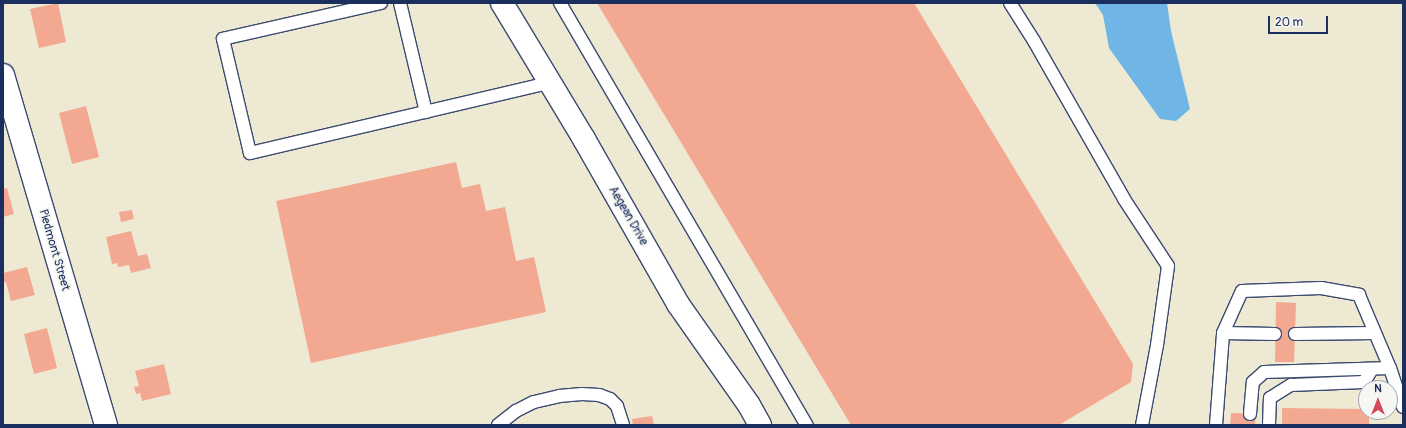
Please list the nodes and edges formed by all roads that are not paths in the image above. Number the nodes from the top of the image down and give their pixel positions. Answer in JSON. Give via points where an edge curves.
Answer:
{"nodes":[{"id":1,"x":381,"y":3,"type":"edge"},
{"id":2,"x":400,"y":3,"type":"edge"},
{"id":3,"x":502,"y":3,"type":"edge"},
{"id":4,"x":560,"y":3,"type":"edge"},
{"id":5,"x":1010,"y":3,"type":"edge"},
{"id":6,"x":3,"y":75,"type":"edge"},
{"id":7,"x":550,"y":83,"type":"junction"},
{"id":8,"x":426,"y":112,"type":"junction"},
{"id":9,"x":1223,"y":333,"type":"junction"},
{"id":10,"x":1375,"y":333,"type":"junction"},
{"id":11,"x":1275,"y":334,"type":"dead end"},
{"id":12,"x":1295,"y":334,"type":"dead end"},
{"id":13,"x":1390,"y":368,"type":"junction"},
{"id":14,"x":1372,"y":369,"type":"junction"},
{"id":15,"x":1403,"y":407,"type":"edge"},
{"id":16,"x":1250,"y":414,"type":"dead end"},
{"id":17,"x":106,"y":425,"type":"edge"},
{"id":18,"x":498,"y":425,"type":"edge"},
{"id":19,"x":623,"y":425,"type":"edge"},
{"id":20,"x":760,"y":425,"type":"edge"},
{"id":21,"x":807,"y":425,"type":"edge"},
{"id":22,"x":1142,"y":425,"type":"edge"},
{"id":23,"x":1216,"y":425,"type":"edge"},
{"id":24,"x":1269,"y":425,"type":"edge"}],
"edges":[{"from":1,"to":8,"type":"lane","via":[[223,39],[250,153]]},
{"from":2,"to":8,"type":"lane"},
{"from":3,"to":7,"type":"street","name":"Aegean Drive"},
{"from":4,"to":21,"type":"lane"},
{"from":5,"to":22,"type":"lane","via":[[1124,199],[1168,266]]},
{"from":6,"to":17,"type":"street","name":"Piedmont Street"},
{"from":7,"to":8,"type":"lane"},
{"from":7,"to":20,"type":"street","name":"Aegean Drive","via":[[678,304],[749,404]]},
{"from":9,"to":10,"type":"lane","via":[[1242,291],[1321,288],[1359,295]]},
{"from":9,"to":11,"type":"lane"},
{"from":9,"to":23,"type":"lane"},
{"from":10,"to":12,"type":"lane"},
{"from":10,"to":13,"type":"lane"},
{"from":13,"to":14,"type":"lane"},
{"from":13,"to":15,"type":"lane"},
{"from":14,"to":16,"type":"lane","via":[[1264,372],[1253,382]]},
{"from":14,"to":24,"type":"lane","via":[[1364,382],[1291,384],[1270,398]]},
{"from":18,"to":19,"type":"lane","via":[[516,410],[534,402],[559,396],[599,394],[617,406]]}]}
